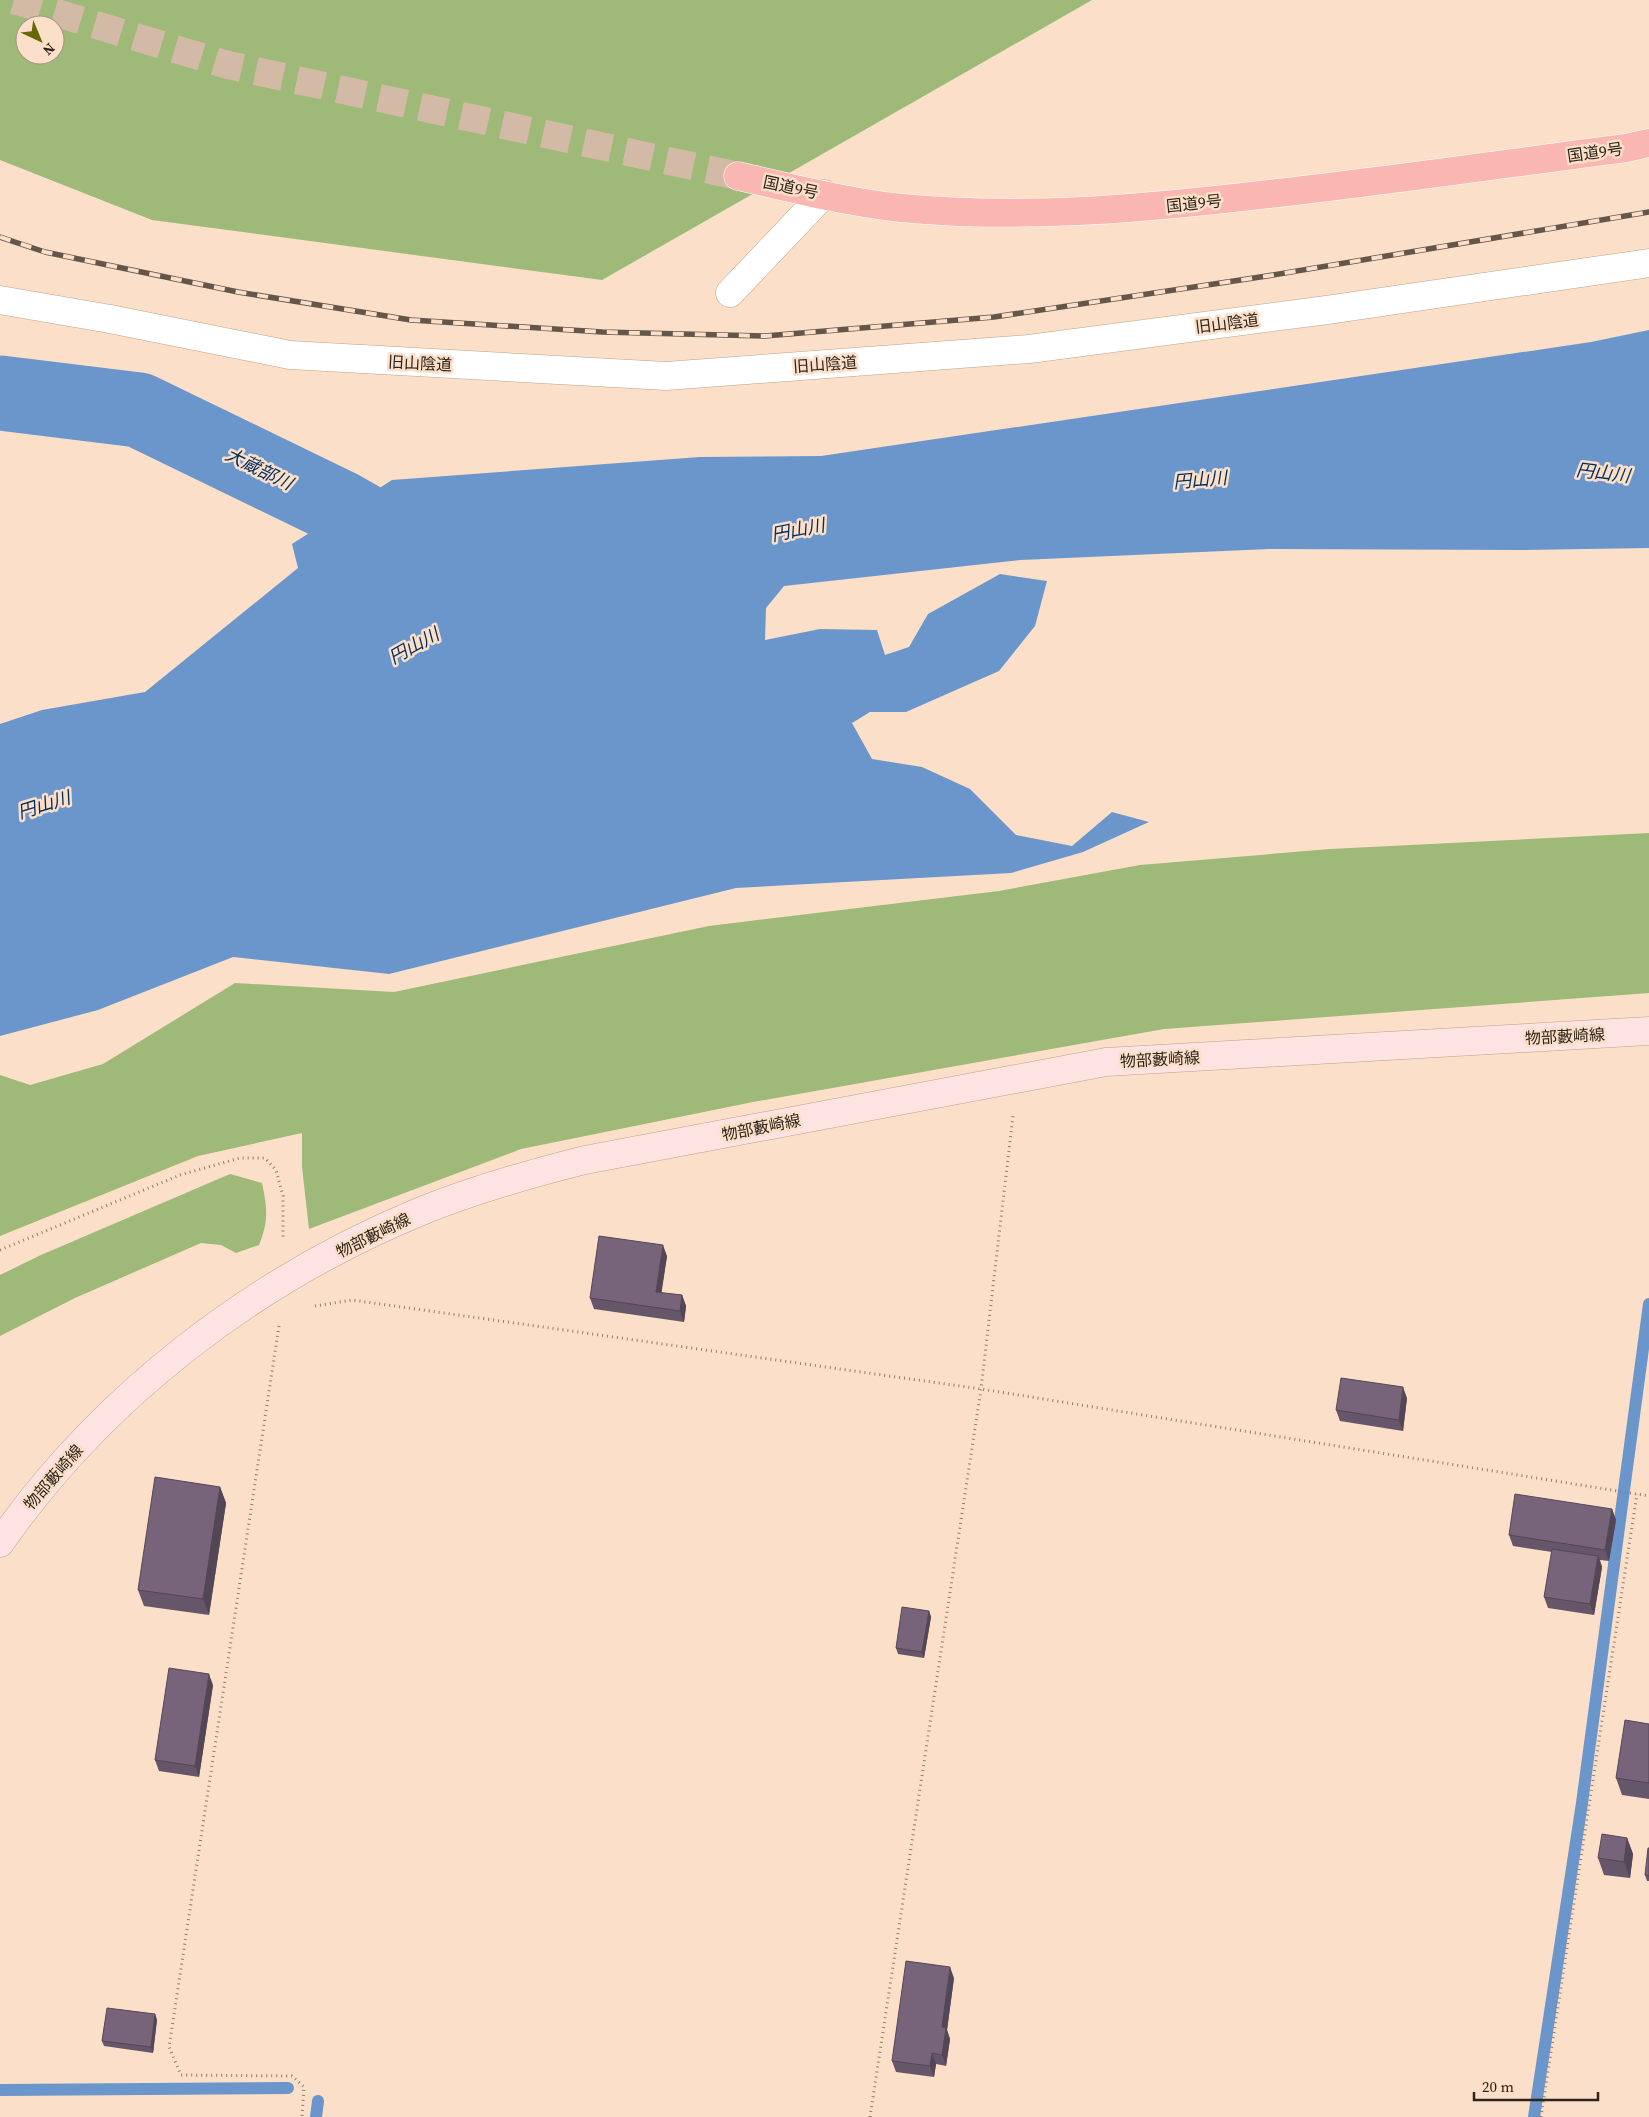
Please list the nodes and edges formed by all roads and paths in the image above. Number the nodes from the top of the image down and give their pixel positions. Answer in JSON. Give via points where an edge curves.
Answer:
{"nodes":[{"id":1,"x":1649,"y":143,"type":"edge"},
{"id":2,"x":738,"y":176,"type":"tunnel mouth"},
{"id":3,"x":824,"y":194,"type":"junction"},
{"id":4,"x":1649,"y":263,"type":"edge"},
{"id":5,"x":730,"y":293,"type":"dead end"},
{"id":6,"x":0,"y":300,"type":"edge"},
{"id":7,"x":1649,"y":1031,"type":"edge"},
{"id":8,"x":1018,"y":1078,"type":"junction"},
{"id":9,"x":0,"y":1250,"type":"edge"},
{"id":10,"x":273,"y":1302,"type":"junction"},
{"id":11,"x":981,"y":1389,"type":"junction"},
{"id":12,"x":1637,"y":1494,"type":"junction"},
{"id":13,"x":1649,"y":1496,"type":"edge"},
{"id":14,"x":0,"y":1543,"type":"edge"},
{"id":15,"x":302,"y":2117,"type":"edge"},
{"id":16,"x":870,"y":2117,"type":"edge"},
{"id":17,"x":1541,"y":2117,"type":"edge"}],
"edges":[{"from":1,"to":3,"type":"highway","name":"国道9号","via":[[1364,183],[1168,206],[1069,213],[978,213],[900,208]]},
{"from":2,"to":3,"type":"highway","name":"国道9号"},
{"from":3,"to":5,"type":"street"},
{"from":4,"to":6,"type":"street","name":"旧山陰道","via":[[1029,349],[666,376],[290,355]]},
{"from":7,"to":8,"type":"main road","name":"物部藪崎線","via":[[1106,1062]]},
{"from":8,"to":10,"type":"main road","name":"物部藪崎線","via":[[585,1160],[529,1174],[419,1212],[366,1236],[314,1263]]},
{"from":8,"to":11,"type":"path"},
{"from":9,"to":10,"type":"path","via":[[180,1175],[240,1158],[265,1158],[276,1170],[283,1196],[283,1243]]},
{"from":10,"to":11,"type":"path","via":[[352,1300]]},
{"from":10,"to":14,"type":"main road","name":"物部藪崎線","via":[[218,1325],[131,1396],[53,1476]]},
{"from":10,"to":15,"type":"path","via":[[169,2047],[181,2075],[292,2076],[304,2087]]},
{"from":11,"to":12,"type":"path"},
{"from":11,"to":16,"type":"path"},
{"from":12,"to":13,"type":"path"},
{"from":12,"to":17,"type":"path"}]}
